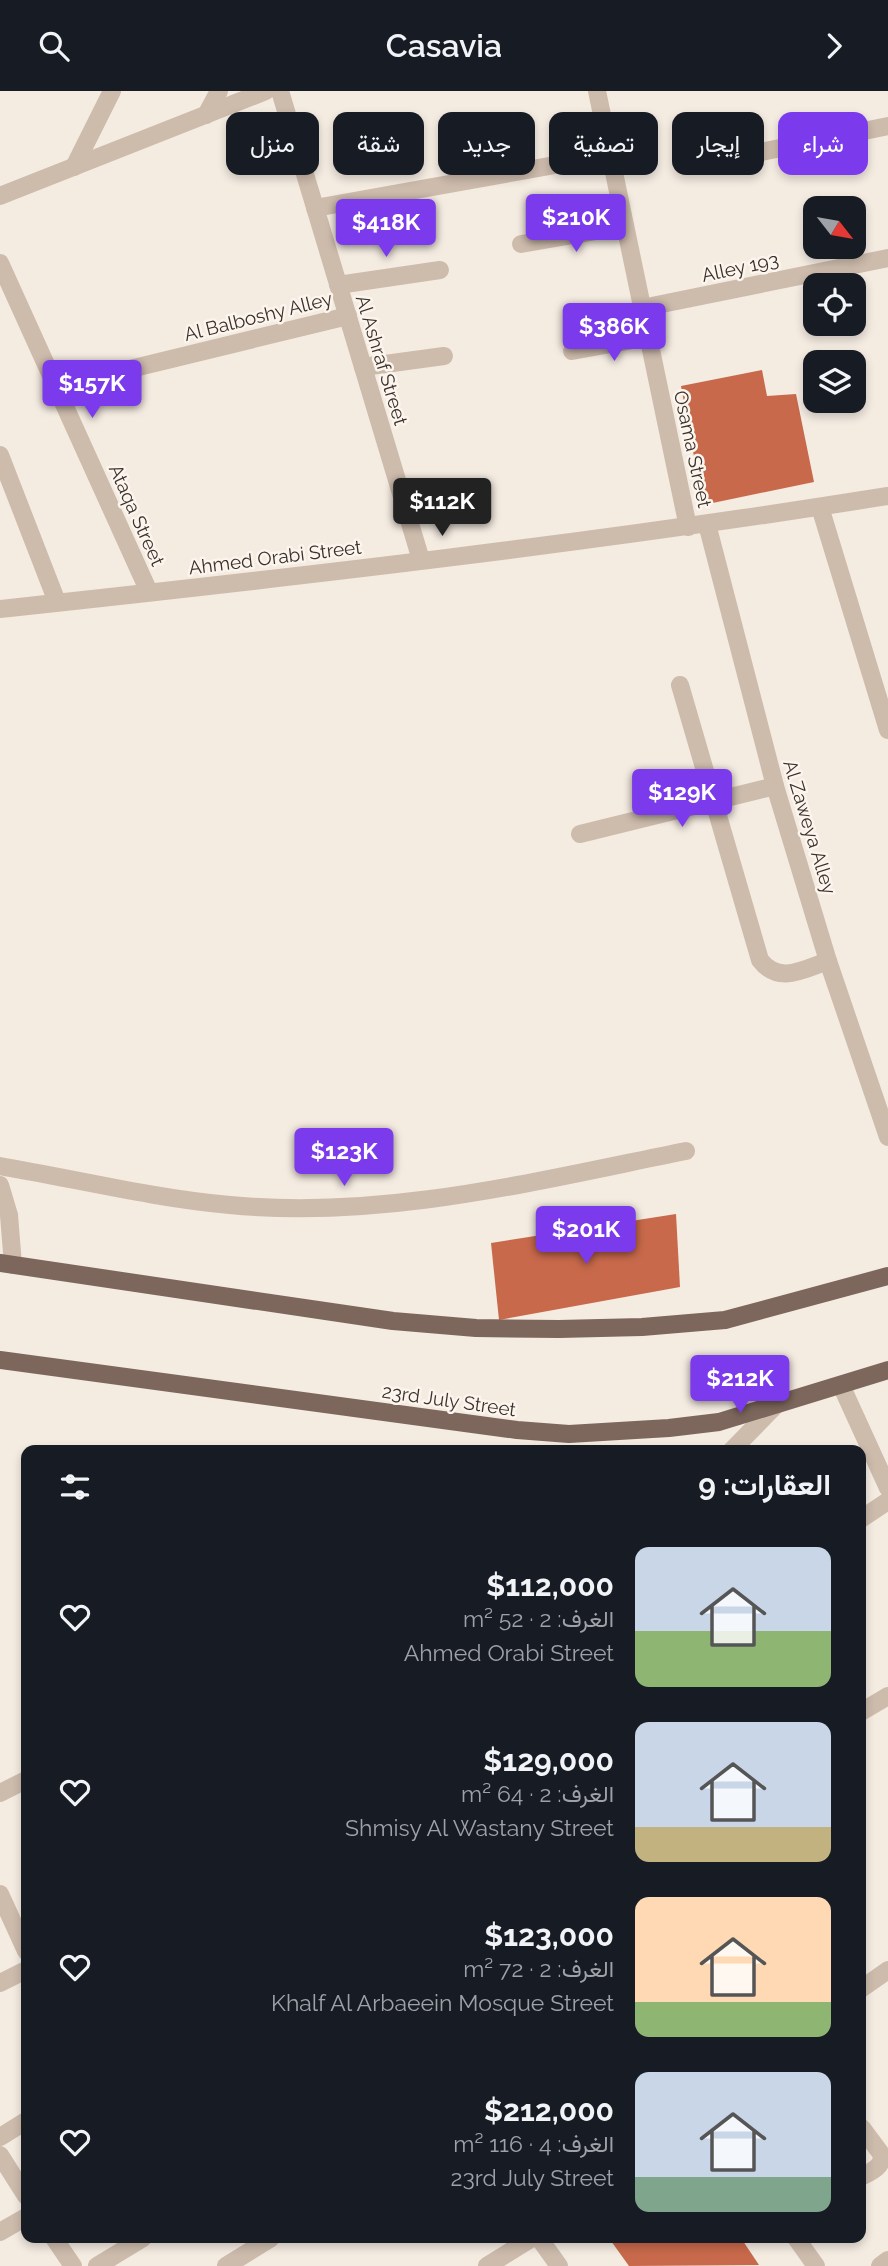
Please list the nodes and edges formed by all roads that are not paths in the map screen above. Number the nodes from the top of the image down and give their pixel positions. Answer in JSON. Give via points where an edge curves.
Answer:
{"nodes":[{"id":1,"x":112,"y":91,"type":"edge"},
{"id":2,"x":219,"y":91,"type":"edge"},
{"id":3,"x":266,"y":91,"type":"edge"},
{"id":4,"x":280,"y":91,"type":"edge"},
{"id":5,"x":597,"y":91,"type":"edge"},
{"id":6,"x":602,"y":112,"type":"edge"},
{"id":7,"x":206,"y":115,"type":"junction"},
{"id":8,"x":888,"y":126,"type":"edge"},
{"id":9,"x":764,"y":151,"type":"edge"},
{"id":10,"x":549,"y":166,"type":"edge"},
{"id":11,"x":74,"y":167,"type":"junction"},
{"id":12,"x":615,"y":175,"type":"edge"},
{"id":13,"x":0,"y":196,"type":"edge"},
{"id":14,"x":315,"y":208,"type":"junction"},
{"id":15,"x":625,"y":226,"type":"junction"},
{"id":16,"x":521,"y":244,"type":"dead end"},
{"id":17,"x":888,"y":258,"type":"edge"},
{"id":18,"x":0,"y":263,"type":"edge"},
{"id":19,"x":440,"y":270,"type":"dead end"},
{"id":20,"x":338,"y":285,"type":"junction"},
{"id":21,"x":642,"y":308,"type":"junction"},
{"id":22,"x":348,"y":316,"type":"junction"},
{"id":23,"x":649,"y":337,"type":"junction"},
{"id":24,"x":572,"y":351,"type":"dead end"},
{"id":25,"x":444,"y":356,"type":"dead end"},
{"id":26,"x":363,"y":367,"type":"junction"},
{"id":27,"x":57,"y":387,"type":"junction"},
{"id":28,"x":0,"y":455,"type":"edge"},
{"id":29,"x":888,"y":496,"type":"edge"},
{"id":30,"x":821,"y":507,"type":"junction"},
{"id":31,"x":707,"y":524,"type":"junction"},
{"id":32,"x":688,"y":527,"type":"junction"},
{"id":33,"x":421,"y":560,"type":"junction"},
{"id":34,"x":149,"y":592,"type":"junction"},
{"id":35,"x":58,"y":602,"type":"junction"},
{"id":36,"x":0,"y":609,"type":"edge"},
{"id":37,"x":680,"y":685,"type":"dead end"},
{"id":38,"x":888,"y":730,"type":"edge"},
{"id":39,"x":775,"y":786,"type":"junction"},
{"id":40,"x":714,"y":801,"type":"junction"},
{"id":41,"x":579,"y":834,"type":"dead end"},
{"id":42,"x":828,"y":961,"type":"junction"},
{"id":43,"x":888,"y":1137,"type":"edge"},
{"id":44,"x":686,"y":1151,"type":"dead end"},
{"id":45,"x":0,"y":1166,"type":"edge"},
{"id":46,"x":0,"y":1185,"type":"edge"},
{"id":47,"x":7,"y":1264,"type":"edge"},
{"id":48,"x":888,"y":1276,"type":"edge"},
{"id":49,"x":0,"y":1360,"type":"edge"},
{"id":50,"x":888,"y":1370,"type":"edge"},
{"id":51,"x":841,"y":1385,"type":"junction"},
{"id":52,"x":776,"y":1405,"type":"junction"},
{"id":53,"x":738,"y":1445,"type":"edge"},
{"id":54,"x":888,"y":1488,"type":"edge"},
{"id":55,"x":888,"y":1501,"type":"edge"},
{"id":56,"x":866,"y":1516,"type":"edge"},
{"id":57,"x":888,"y":1696,"type":"edge"},
{"id":58,"x":866,"y":1709,"type":"edge"},
{"id":59,"x":21,"y":1782,"type":"edge"},
{"id":60,"x":0,"y":1793,"type":"edge"},
{"id":61,"x":0,"y":1894,"type":"edge"},
{"id":62,"x":21,"y":1940,"type":"edge"},
{"id":63,"x":888,"y":1970,"type":"edge"},
{"id":64,"x":21,"y":1972,"type":"edge"},
{"id":65,"x":0,"y":1983,"type":"edge"},
{"id":66,"x":866,"y":1985,"type":"edge"},
{"id":67,"x":21,"y":2124,"type":"edge"},
{"id":68,"x":866,"y":2133,"type":"edge"},
{"id":69,"x":0,"y":2137,"type":"edge"},
{"id":70,"x":0,"y":2155,"type":"edge"},
{"id":71,"x":866,"y":2174,"type":"edge"},
{"id":72,"x":21,"y":2188,"type":"edge"},
{"id":73,"x":21,"y":2220,"type":"edge"},
{"id":74,"x":0,"y":2232,"type":"edge"},
{"id":75,"x":57,"y":2243,"type":"edge"},
{"id":76,"x":135,"y":2243,"type":"edge"},
{"id":77,"x":263,"y":2243,"type":"edge"},
{"id":78,"x":524,"y":2243,"type":"edge"},
{"id":79,"x":543,"y":2243,"type":"edge"},
{"id":80,"x":800,"y":2243,"type":"edge"},
{"id":81,"x":888,"y":2260,"type":"edge"},
{"id":82,"x":72,"y":2266,"type":"edge"},
{"id":83,"x":97,"y":2266,"type":"edge"},
{"id":84,"x":226,"y":2266,"type":"edge"},
{"id":85,"x":488,"y":2266,"type":"edge"},
{"id":86,"x":559,"y":2266,"type":"edge"},
{"id":87,"x":816,"y":2266,"type":"edge"},
{"id":88,"x":880,"y":2266,"type":"edge"}],
"edges":[{"from":1,"to":11,"type":"street"},
{"from":2,"to":7,"type":"street"},
{"from":3,"to":7,"type":"street"},
{"from":4,"to":14,"type":"street","name":"Al Ashraf Street"},
{"from":5,"to":6,"type":"street","name":"Osama Street"},
{"from":7,"to":11,"type":"street"},
{"from":8,"to":9,"type":"street"},
{"from":10,"to":14,"type":"street"},
{"from":11,"to":13,"type":"street"},
{"from":12,"to":15,"type":"street","name":"Osama Street"},
{"from":14,"to":20,"type":"street","name":"Al Ashraf Street"},
{"from":15,"to":16,"type":"street"},
{"from":15,"to":21,"type":"street","name":"Osama Street"},
{"from":17,"to":21,"type":"street","name":"Alley 193"},
{"from":18,"to":27,"type":"street","name":"Ataqa Street"},
{"from":19,"to":20,"type":"street"},
{"from":20,"to":22,"type":"street","name":"Al Ashraf Street"},
{"from":21,"to":23,"type":"street","name":"Osama Street"},
{"from":22,"to":26,"type":"street","name":"Al Ashraf Street"},
{"from":22,"to":27,"type":"street","name":"Al Balboshy Alley"},
{"from":23,"to":24,"type":"street"},
{"from":23,"to":32,"type":"street","name":"Osama Street"},
{"from":25,"to":26,"type":"street"},
{"from":26,"to":33,"type":"street","name":"Al Ashraf Street"},
{"from":27,"to":34,"type":"street","name":"Ataqa Street"},
{"from":28,"to":35,"type":"street"},
{"from":29,"to":30,"type":"street","name":"Ahmed Orabi Street"},
{"from":30,"to":31,"type":"street","name":"Ahmed Orabi Street"},
{"from":30,"to":38,"type":"street"},
{"from":31,"to":32,"type":"street","name":"Ahmed Orabi Street"},
{"from":31,"to":39,"type":"street","name":"Al Zaweya Alley"},
{"from":32,"to":33,"type":"street","name":"Ahmed Orabi Street"},
{"from":33,"to":34,"type":"street","name":"Ahmed Orabi Street"},
{"from":34,"to":35,"type":"street","name":"Ahmed Orabi Street"},
{"from":35,"to":36,"type":"street","name":"Ahmed Orabi Street"},
{"from":37,"to":40,"type":"street"},
{"from":39,"to":40,"type":"street"},
{"from":39,"to":42,"type":"street","name":"Al Zaweya Alley"},
{"from":40,"to":41,"type":"street"},
{"from":40,"to":42,"type":"street","via":[[766,969],[785,974]]},
{"from":42,"to":43,"type":"street","name":"Al Zaweya Alley"},
{"from":44,"to":45,"type":"street","via":[[429,1201],[296,1208],[183,1199]]},
{"from":46,"to":47,"type":"street","via":[[9,1215]]},
{"from":47,"to":48,"type":"main road","via":[[393,1321],[476,1328],[642,1327],[725,1320]]},
{"from":49,"to":52,"type":"main road","name":"23rd July Street","via":[[569,1434],[719,1422]]},
{"from":50,"to":51,"type":"main road","name":"23rd July Street"},
{"from":51,"to":52,"type":"main road","name":"23rd July Street"},
{"from":51,"to":54,"type":"street"},
{"from":52,"to":53,"type":"street"},
{"from":55,"to":56,"type":"street"},
{"from":57,"to":58,"type":"street"},
{"from":59,"to":60,"type":"street"},
{"from":61,"to":62,"type":"street"},
{"from":63,"to":66,"type":"street"},
{"from":64,"to":65,"type":"street"},
{"from":67,"to":69,"type":"street"},
{"from":68,"to":71,"type":"street","via":[[883,2160]]},
{"from":70,"to":72,"type":"street"},
{"from":73,"to":74,"type":"street"},
{"from":75,"to":82,"type":"street"},
{"from":76,"to":83,"type":"street"},
{"from":77,"to":84,"type":"street"},
{"from":78,"to":85,"type":"street"},
{"from":79,"to":86,"type":"street"},
{"from":80,"to":87,"type":"street"},
{"from":81,"to":88,"type":"street"}]}
